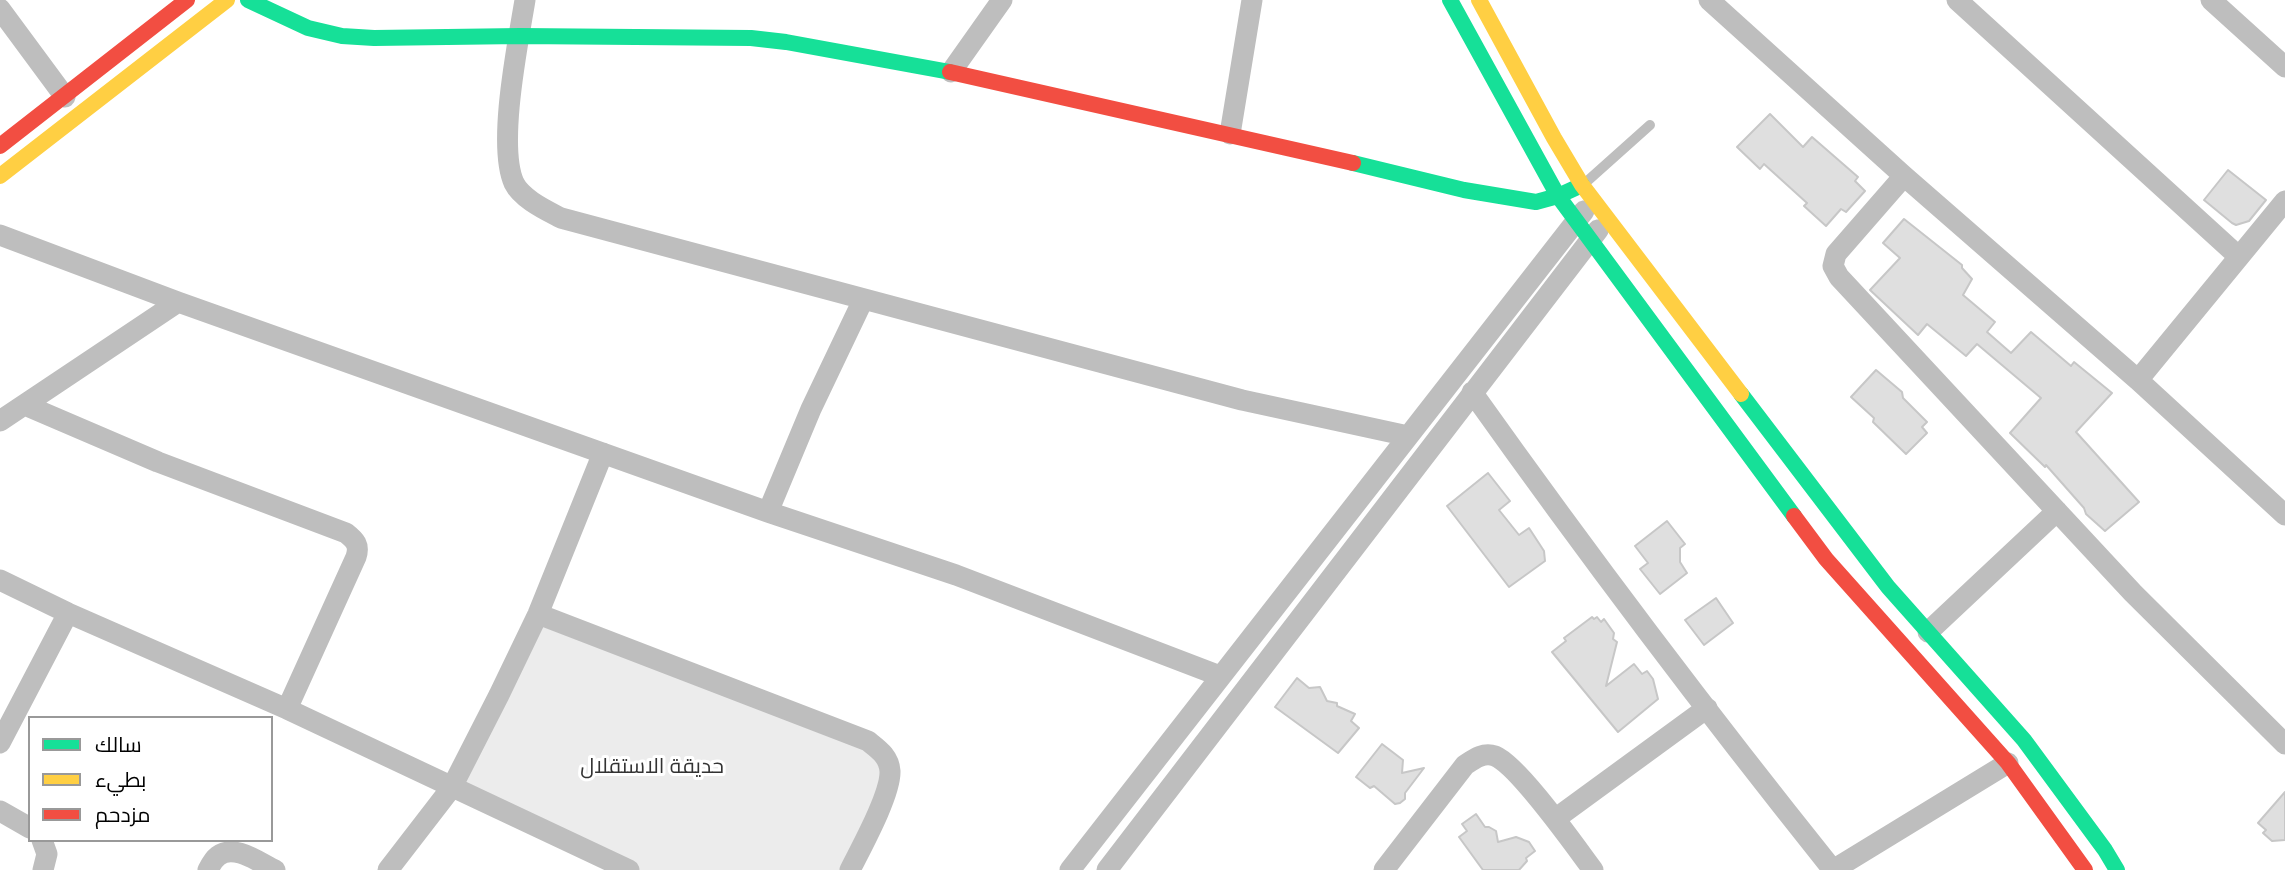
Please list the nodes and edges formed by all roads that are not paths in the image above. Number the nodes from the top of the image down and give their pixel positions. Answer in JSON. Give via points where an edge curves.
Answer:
{"nodes":[{"id":1,"x":187,"y":0,"type":"edge"},
{"id":2,"x":227,"y":0,"type":"edge"},
{"id":3,"x":247,"y":0,"type":"edge"},
{"id":4,"x":525,"y":0,"type":"edge"},
{"id":5,"x":1002,"y":0,"type":"edge"},
{"id":6,"x":1252,"y":0,"type":"edge"},
{"id":7,"x":1450,"y":0,"type":"edge"},
{"id":8,"x":1709,"y":0,"type":"edge"},
{"id":9,"x":1957,"y":0,"type":"edge"},
{"id":10,"x":2211,"y":0,"type":"edge"},
{"id":11,"x":1485,"y":3,"type":"edge"},
{"id":12,"x":0,"y":9,"type":"edge"},
{"id":13,"x":520,"y":36,"type":"junction"},
{"id":14,"x":2285,"y":67,"type":"edge"},
{"id":15,"x":951,"y":72,"type":"junction"},
{"id":16,"x":65,"y":97,"type":"junction"},
{"id":17,"x":1650,"y":125,"type":"dead end"},
{"id":18,"x":1230,"y":134,"type":"junction"},
{"id":19,"x":0,"y":146,"type":"edge"},
{"id":20,"x":0,"y":176,"type":"edge"},
{"id":21,"x":1904,"y":176,"type":"junction"},
{"id":22,"x":1588,"y":192,"type":"junction"},
{"id":23,"x":1558,"y":196,"type":"junction"},
{"id":24,"x":2285,"y":201,"type":"edge"},
{"id":25,"x":1609,"y":218,"type":"junction"},
{"id":26,"x":1577,"y":220,"type":"junction"},
{"id":27,"x":0,"y":235,"type":"edge"},
{"id":28,"x":1590,"y":239,"type":"junction"},
{"id":29,"x":2238,"y":256,"type":"junction"},
{"id":30,"x":863,"y":300,"type":"junction"},
{"id":31,"x":178,"y":302,"type":"junction"},
{"id":32,"x":2138,"y":380,"type":"junction"},
{"id":33,"x":1472,"y":392,"type":"junction"},
{"id":34,"x":25,"y":405,"type":"junction"},
{"id":35,"x":0,"y":421,"type":"edge"},
{"id":36,"x":1408,"y":436,"type":"junction"},
{"id":37,"x":603,"y":453,"type":"junction"},
{"id":38,"x":2057,"y":511,"type":"junction"},
{"id":39,"x":768,"y":512,"type":"junction"},
{"id":40,"x":2285,"y":515,"type":"edge"},
{"id":41,"x":0,"y":580,"type":"edge"},
{"id":42,"x":68,"y":613,"type":"junction"},
{"id":43,"x":538,"y":614,"type":"junction"},
{"id":44,"x":1928,"y":632,"type":"junction"},
{"id":45,"x":1220,"y":677,"type":"junction"},
{"id":46,"x":1707,"y":708,"type":"junction"},
{"id":47,"x":287,"y":709,"type":"junction"},
{"id":48,"x":0,"y":743,"type":"edge"},
{"id":49,"x":2285,"y":744,"type":"edge"},
{"id":50,"x":2008,"y":764,"type":"junction"},
{"id":51,"x":452,"y":787,"type":"junction"},
{"id":52,"x":0,"y":811,"type":"edge"},
{"id":53,"x":1555,"y":819,"type":"junction"},
{"id":54,"x":28,"y":827,"type":"edge"},
{"id":55,"x":43,"y":842,"type":"edge"},
{"id":56,"x":43,"y":870,"type":"edge"},
{"id":57,"x":208,"y":870,"type":"edge"},
{"id":58,"x":275,"y":870,"type":"edge"},
{"id":59,"x":388,"y":870,"type":"edge"},
{"id":60,"x":629,"y":870,"type":"edge"},
{"id":61,"x":850,"y":870,"type":"edge"},
{"id":62,"x":1070,"y":870,"type":"edge"},
{"id":63,"x":1107,"y":870,"type":"edge"},
{"id":64,"x":1384,"y":870,"type":"edge"},
{"id":65,"x":1593,"y":870,"type":"edge"},
{"id":66,"x":1833,"y":870,"type":"edge"},
{"id":67,"x":2085,"y":870,"type":"edge"},
{"id":68,"x":2117,"y":870,"type":"edge"}],
"edges":[{"from":1,"to":16,"type":"main road"},
{"from":2,"to":20,"type":"main road"},
{"from":3,"to":13,"type":"main road","via":[[308,28],[342,36]]},
{"from":4,"to":13,"type":"street"},
{"from":5,"to":15,"type":"street"},
{"from":6,"to":18,"type":"street"},
{"from":7,"to":23,"type":"main road"},
{"from":8,"to":21,"type":"street"},
{"from":9,"to":29,"type":"street"},
{"from":10,"to":14,"type":"street"},
{"from":11,"to":22,"type":"main road","via":[[1559,147]]},
{"from":12,"to":16,"type":"street"},
{"from":13,"to":15,"type":"main road","via":[[751,38]]},
{"from":13,"to":30,"type":"street","via":[[508,119],[508,155],[515,184],[536,205],[561,218]]},
{"from":15,"to":18,"type":"main road"},
{"from":16,"to":19,"type":"main road"},
{"from":17,"to":22,"type":"lane"},
{"from":18,"to":23,"type":"main road","via":[[1504,198],[1536,202]]},
{"from":21,"to":32,"type":"street"},
{"from":21,"to":38,"type":"street","via":[[1836,254],[1833,266]]},
{"from":22,"to":23,"type":"main road"},
{"from":22,"to":25,"type":"main road"},
{"from":22,"to":26,"type":"street"},
{"from":23,"to":26,"type":"main road"},
{"from":24,"to":29,"type":"street"},
{"from":25,"to":28,"type":"street"},
{"from":25,"to":44,"type":"main road","via":[[1888,587]]},
{"from":26,"to":28,"type":"main road"},
{"from":26,"to":36,"type":"street"},
{"from":27,"to":31,"type":"street"},
{"from":28,"to":33,"type":"street"},
{"from":28,"to":50,"type":"main road","via":[[1826,559]]},
{"from":29,"to":32,"type":"street"},
{"from":30,"to":36,"type":"street","via":[[1242,400]]},
{"from":30,"to":39,"type":"street"},
{"from":31,"to":34,"type":"street"},
{"from":31,"to":37,"type":"street"},
{"from":32,"to":40,"type":"street"},
{"from":33,"to":46,"type":"street","via":[[1567,526]]},
{"from":33,"to":63,"type":"street"},
{"from":34,"to":35,"type":"street"},
{"from":34,"to":47,"type":"street","via":[[158,462],[346,533],[357,543],[356,557]]},
{"from":36,"to":45,"type":"street"},
{"from":37,"to":39,"type":"street"},
{"from":37,"to":43,"type":"street"},
{"from":38,"to":44,"type":"street"},
{"from":38,"to":49,"type":"street"},
{"from":39,"to":45,"type":"street","via":[[956,575]]},
{"from":41,"to":42,"type":"street"},
{"from":42,"to":47,"type":"street"},
{"from":42,"to":48,"type":"street"},
{"from":43,"to":51,"type":"street"},
{"from":43,"to":61,"type":"street","via":[[868,741],[884,753],[890,770],[887,789]]},
{"from":44,"to":68,"type":"main road","via":[[2024,740]]},
{"from":45,"to":62,"type":"street"},
{"from":46,"to":53,"type":"street"},
{"from":46,"to":66,"type":"street"},
{"from":47,"to":51,"type":"street"},
{"from":50,"to":66,"type":"street"},
{"from":50,"to":67,"type":"main road"},
{"from":51,"to":59,"type":"street"},
{"from":51,"to":60,"type":"street"},
{"from":52,"to":54,"type":"street"},
{"from":53,"to":64,"type":"street","via":[[1506,762],[1492,755],[1479,756],[1465,765]]},
{"from":53,"to":65,"type":"street"},
{"from":55,"to":56,"type":"street","via":[[47,854]]},
{"from":57,"to":58,"type":"street","via":[[218,856],[231,852]]}]}
